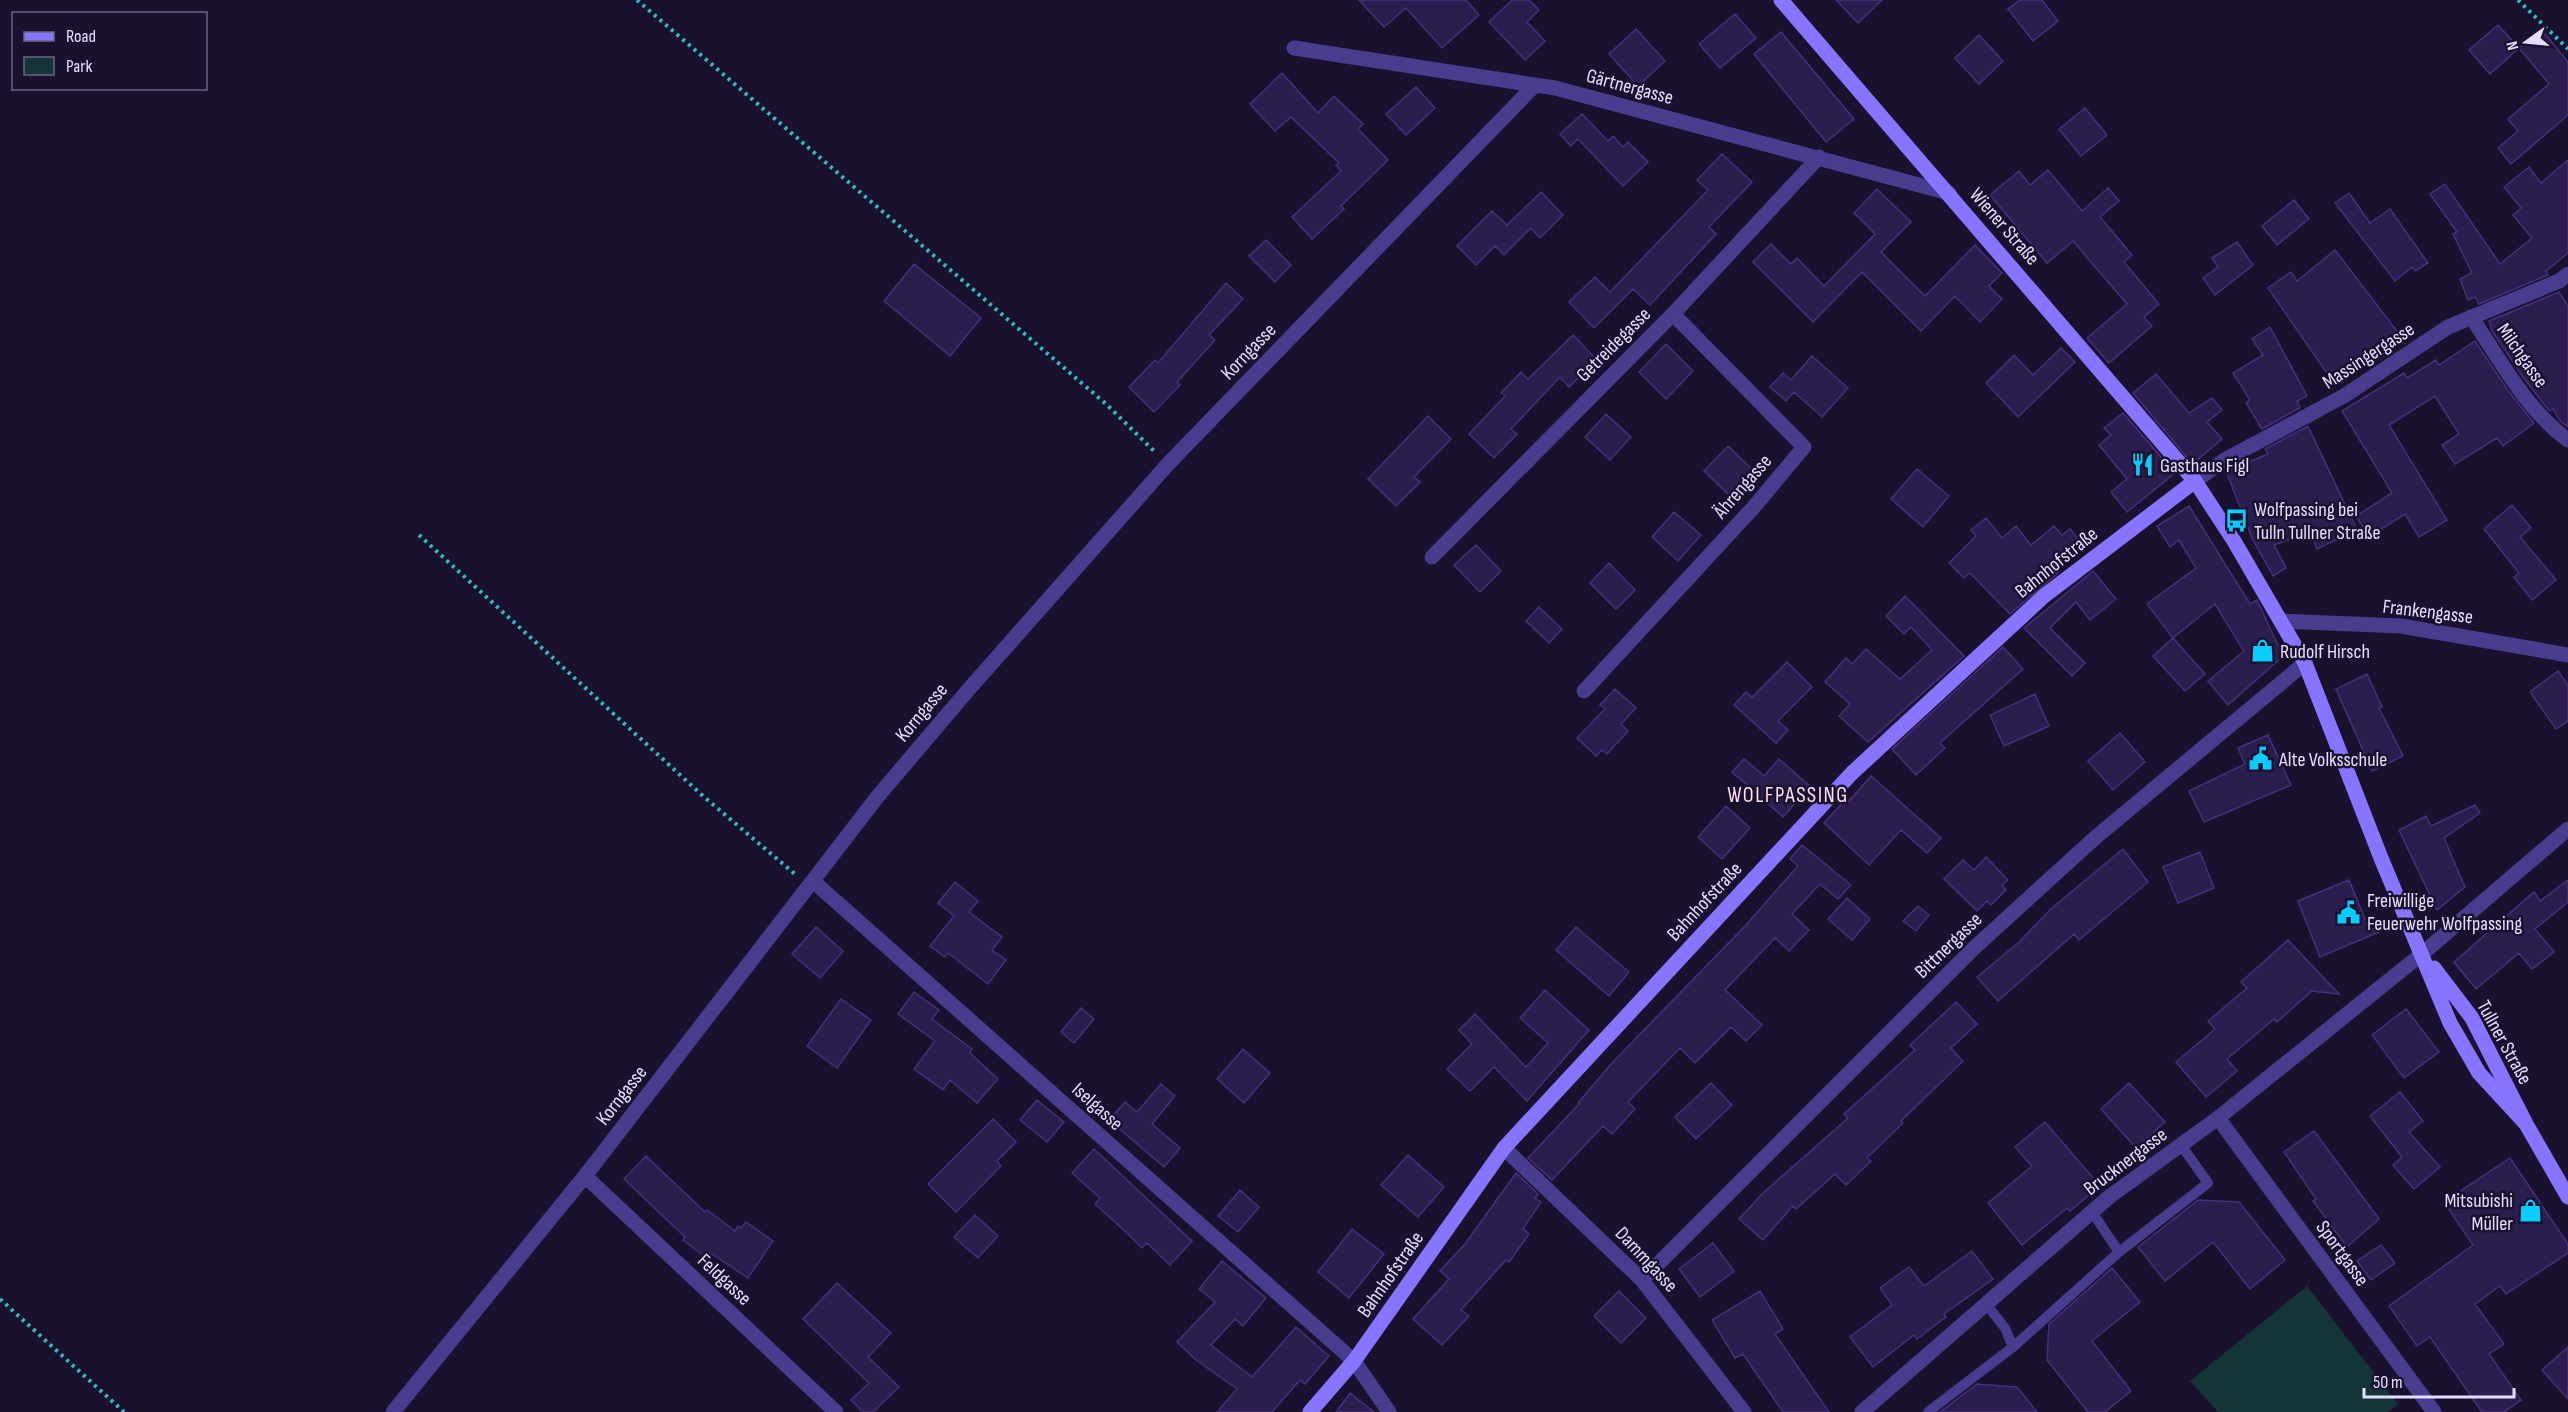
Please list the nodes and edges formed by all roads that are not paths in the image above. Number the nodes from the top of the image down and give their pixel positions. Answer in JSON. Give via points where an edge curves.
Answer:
{"nodes":[{"id":1,"x":1781,"y":0,"type":"edge"},
{"id":2,"x":1294,"y":48,"type":"dead end"},
{"id":3,"x":1534,"y":86,"type":"junction"},
{"id":4,"x":1819,"y":157,"type":"junction"},
{"id":5,"x":1949,"y":193,"type":"junction"},
{"id":6,"x":2568,"y":274,"type":"edge"},
{"id":7,"x":1673,"y":314,"type":"junction"},
{"id":8,"x":2471,"y":317,"type":"junction"},
{"id":9,"x":2568,"y":440,"type":"edge"},
{"id":10,"x":2195,"y":481,"type":"junction"},
{"id":11,"x":1432,"y":556,"type":"dead end"},
{"id":12,"x":2282,"y":621,"type":"junction"},
{"id":13,"x":2568,"y":655,"type":"edge"},
{"id":14,"x":2305,"y":663,"type":"junction"},
{"id":15,"x":1584,"y":691,"type":"dead end"},
{"id":16,"x":2568,"y":830,"type":"edge"},
{"id":17,"x":812,"y":884,"type":"junction"},
{"id":18,"x":2423,"y":953,"type":"junction"},
{"id":19,"x":2218,"y":1118,"type":"junction"},
{"id":20,"x":2526,"y":1124,"type":"junction"},
{"id":21,"x":2181,"y":1145,"type":"junction"},
{"id":22,"x":1504,"y":1148,"type":"junction"},
{"id":23,"x":585,"y":1176,"type":"junction"},
{"id":24,"x":2568,"y":1197,"type":"edge"},
{"id":25,"x":2092,"y":1212,"type":"junction"},
{"id":26,"x":2119,"y":1252,"type":"junction"},
{"id":27,"x":1642,"y":1280,"type":"junction"},
{"id":28,"x":1986,"y":1304,"type":"junction"},
{"id":29,"x":2013,"y":1347,"type":"junction"},
{"id":30,"x":1354,"y":1361,"type":"junction"},
{"id":31,"x":1872,"y":1409,"type":"edge"},
{"id":32,"x":393,"y":1412,"type":"edge"},
{"id":33,"x":836,"y":1412,"type":"edge"},
{"id":34,"x":1310,"y":1412,"type":"edge"},
{"id":35,"x":1389,"y":1412,"type":"edge"},
{"id":36,"x":1744,"y":1412,"type":"edge"},
{"id":37,"x":1928,"y":1412,"type":"edge"},
{"id":38,"x":2434,"y":1412,"type":"edge"}],
"edges":[{"from":1,"to":5,"type":"main road","name":"Wiener Straße"},
{"from":2,"to":3,"type":"street","name":"Gärtnergasse"},
{"from":3,"to":4,"type":"street","name":"Gärtnergasse","via":[[1555,88]]},
{"from":3,"to":17,"type":"street","name":"Korngasse","via":[[1168,464],[885,787]]},
{"from":4,"to":5,"type":"street","name":"Gärtnergasse"},
{"from":4,"to":7,"type":"street","name":"Getreidegasse"},
{"from":5,"to":10,"type":"main road","name":"Wiener Straße"},
{"from":6,"to":8,"type":"street","name":"Massingergasse"},
{"from":7,"to":11,"type":"street","name":"Getreidegasse"},
{"from":7,"to":15,"type":"street","name":"Ährengasse","via":[[1804,447]]},
{"from":8,"to":9,"type":"street","name":"Milchgasse","via":[[2528,400]]},
{"from":8,"to":10,"type":"street","name":"Massingergasse","via":[[2448,327],[2318,411],[2226,459]]},
{"from":10,"to":12,"type":"main road","name":"Tullner Straße"},
{"from":10,"to":22,"type":"main road","name":"Bahnhofstraße","via":[[2044,596],[1852,773]]},
{"from":12,"to":13,"type":"street","name":"Frankengasse","via":[[2402,626]]},
{"from":12,"to":14,"type":"main road","name":"Tullner Straße"},
{"from":14,"to":18,"type":"main road","name":"Tullner Straße","via":[[2381,858]]},
{"from":14,"to":27,"type":"street","name":"Bittnergasse","via":[[2096,837],[1974,948]]},
{"from":16,"to":18,"type":"street","name":"Brucknergasse"},
{"from":17,"to":23,"type":"street","name":"Korngasse"},
{"from":17,"to":30,"type":"street","name":"Iselgasse"},
{"from":18,"to":19,"type":"street","name":"Brucknergasse"},
{"from":18,"to":20,"type":"main road","name":"Tullner Straße","via":[[2472,1018]]},
{"from":18,"to":20,"type":"main road","name":"Tullner Straße","via":[[2450,1023],[2466,1051],[2493,1089]]},
{"from":19,"to":21,"type":"street","name":"Brucknergasse"},
{"from":19,"to":38,"type":"street","name":"Sportgasse"},
{"from":20,"to":24,"type":"main road","name":"Tullner Straße"},
{"from":21,"to":25,"type":"street","name":"Brucknergasse"},
{"from":21,"to":26,"type":"lane","via":[[2208,1183]]},
{"from":22,"to":27,"type":"street","name":"Dammgasse"},
{"from":22,"to":30,"type":"main road","name":"Bahnhofstraße"},
{"from":23,"to":32,"type":"street","name":"Korngasse"},
{"from":23,"to":33,"type":"street","name":"Feldgasse"},
{"from":25,"to":26,"type":"lane"},
{"from":25,"to":28,"type":"street","name":"Brucknergasse"},
{"from":26,"to":29,"type":"lane"},
{"from":27,"to":36,"type":"street","name":"Dammgasse"},
{"from":28,"to":29,"type":"lane","via":[[2005,1328]]},
{"from":28,"to":31,"type":"street","name":"Brucknergasse"},
{"from":29,"to":37,"type":"lane"},
{"from":30,"to":34,"type":"main road","name":"Bahnhofstraße"},
{"from":30,"to":35,"type":"street","name":"Iselgasse"}]}
